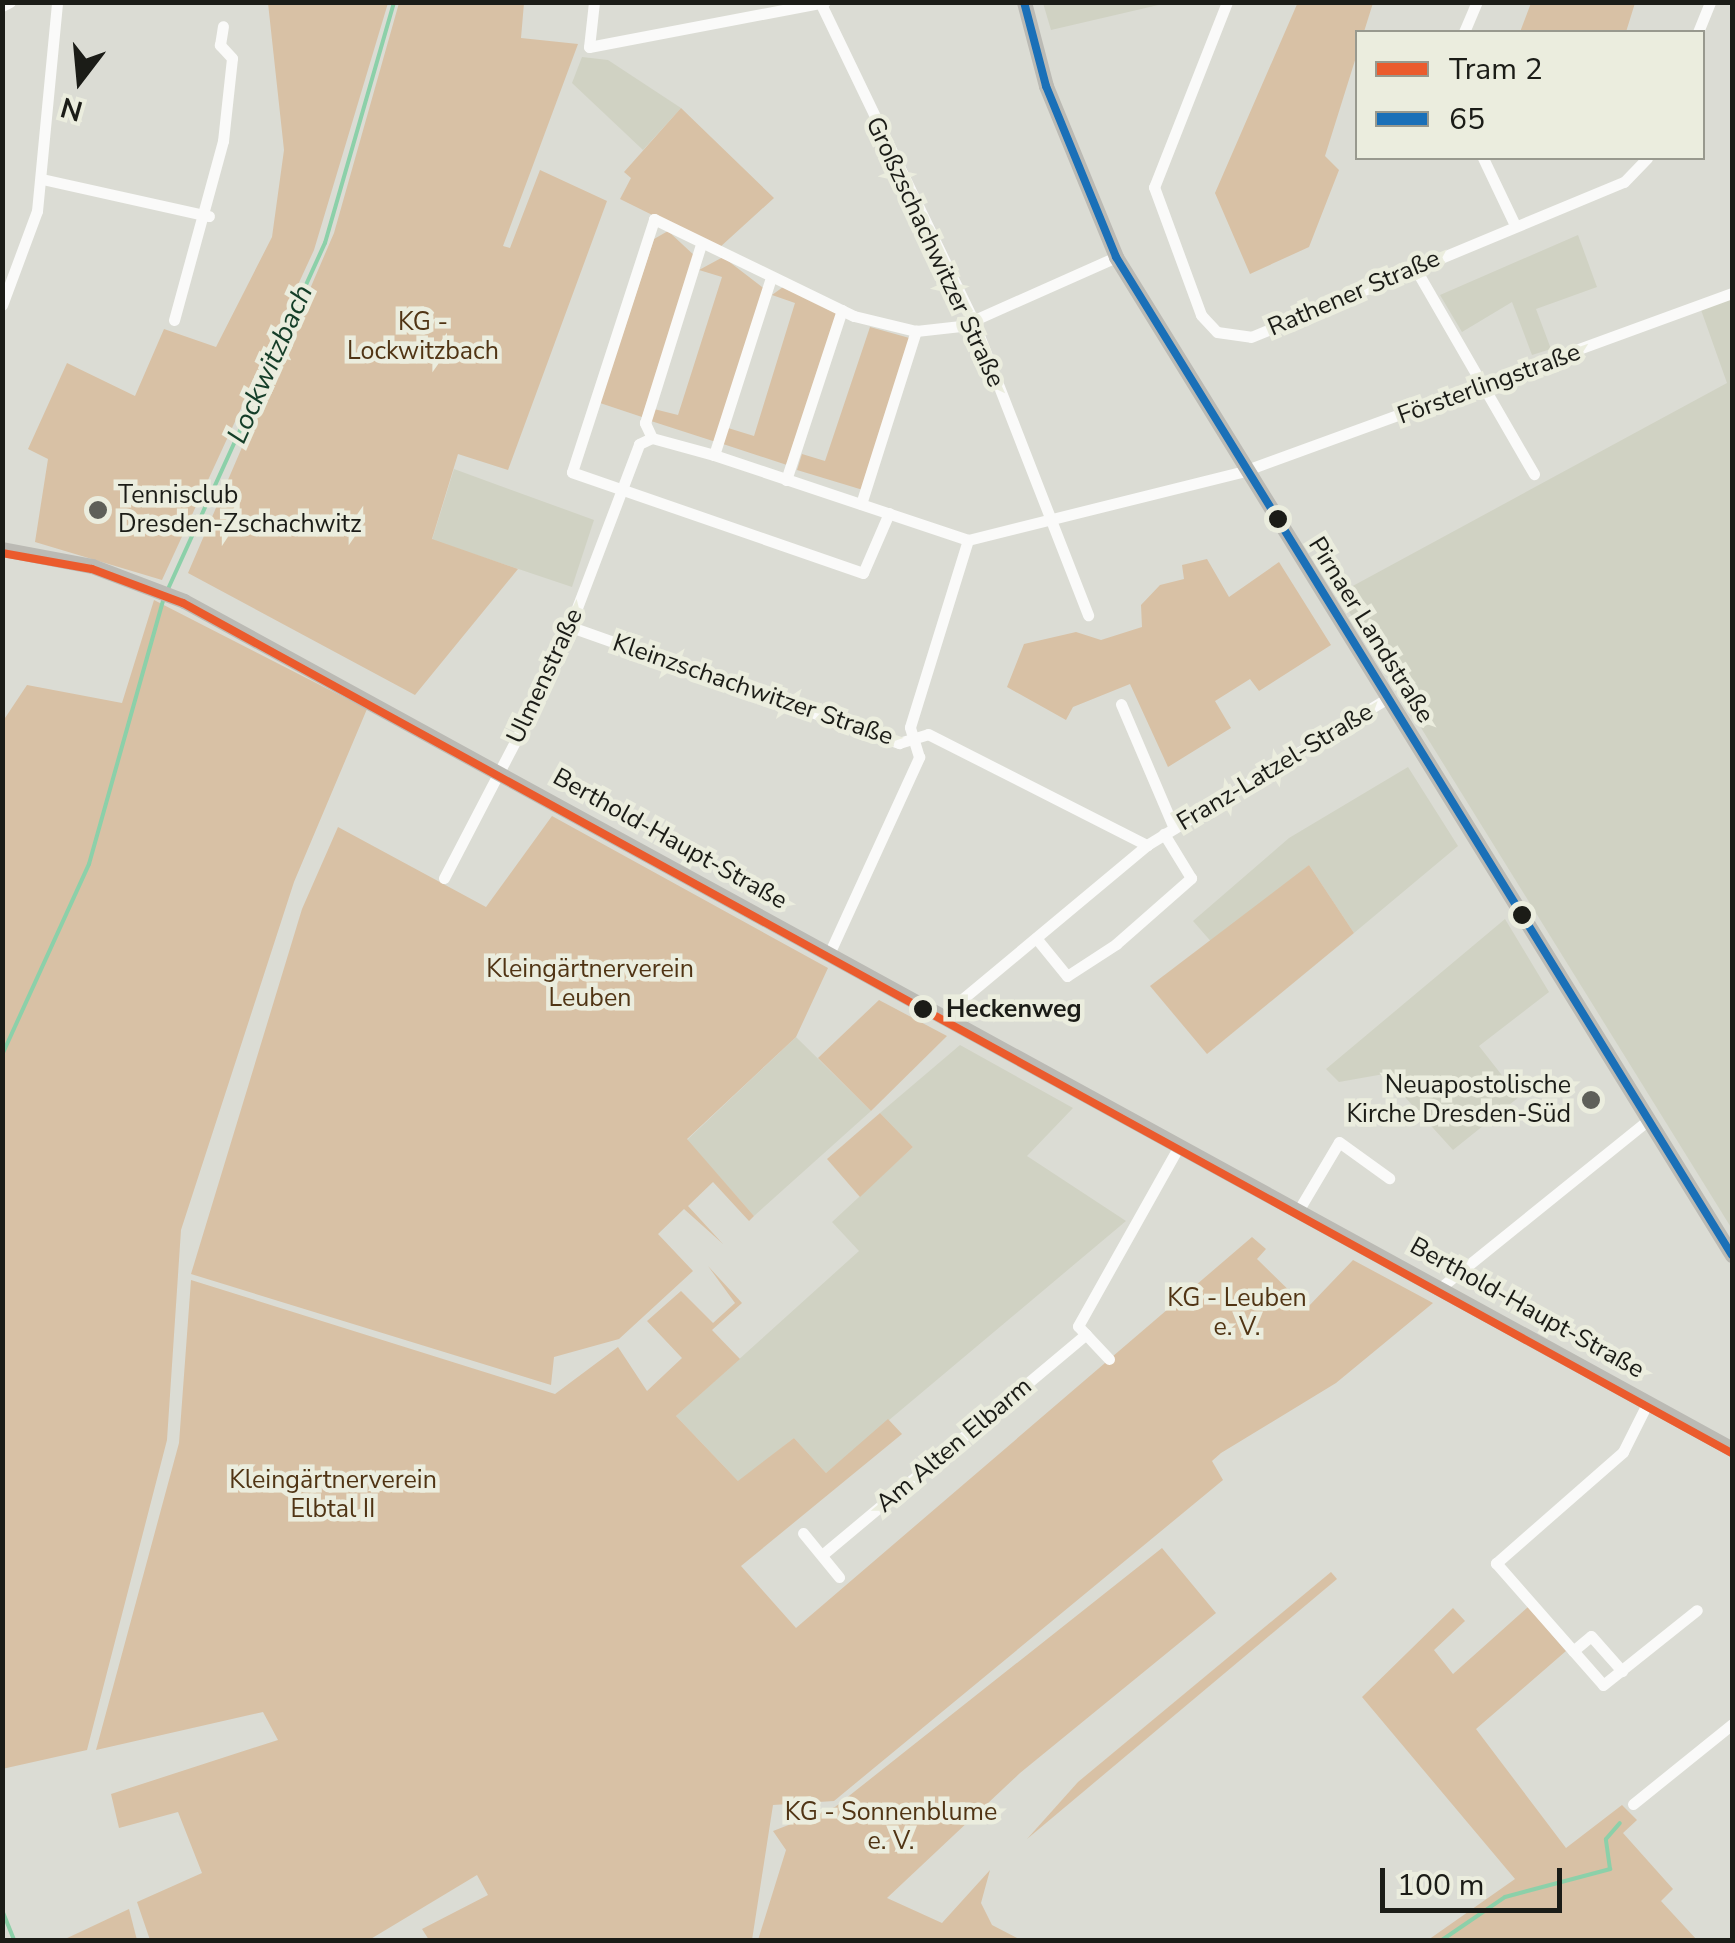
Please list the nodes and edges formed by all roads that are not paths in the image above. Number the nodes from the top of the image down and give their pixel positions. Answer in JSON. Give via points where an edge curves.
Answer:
{"nodes":[{"id":1,"x":10,"y":2,"type":"edge"},
{"id":2,"x":57,"y":2,"type":"edge"},
{"id":3,"x":594,"y":2,"type":"edge"},
{"id":4,"x":1024,"y":2,"type":"edge"},
{"id":5,"x":1227,"y":2,"type":"edge"},
{"id":6,"x":1477,"y":2,"type":"edge"},
{"id":7,"x":1710,"y":2,"type":"edge"},
{"id":8,"x":822,"y":3,"type":"edge"},
{"id":9,"x":2,"y":6,"type":"edge"},
{"id":10,"x":223,"y":26,"type":"dead end"},
{"id":11,"x":1465,"y":30,"type":"edge"},
{"id":12,"x":1699,"y":30,"type":"edge"},
{"id":13,"x":1485,"y":160,"type":"edge"},
{"id":14,"x":1645,"y":160,"type":"edge"},
{"id":15,"x":42,"y":179,"type":"junction"},
{"id":16,"x":209,"y":216,"type":"junction"},
{"id":17,"x":1515,"y":225,"type":"junction"},
{"id":18,"x":701,"y":244,"type":"junction"},
{"id":19,"x":1116,"y":257,"type":"junction"},
{"id":20,"x":1415,"y":268,"type":"junction"},
{"id":21,"x":771,"y":277,"type":"junction"},
{"id":22,"x":1732,"y":293,"type":"edge"},
{"id":23,"x":2,"y":305,"type":"edge"},
{"id":24,"x":842,"y":310,"type":"junction"},
{"id":25,"x":174,"y":320,"type":"dead end"},
{"id":26,"x":973,"y":320,"type":"junction"},
{"id":27,"x":916,"y":331,"type":"junction"},
{"id":28,"x":1483,"y":388,"type":"junction"},
{"id":29,"x":652,"y":438,"type":"junction"},
{"id":30,"x":714,"y":455,"type":"junction"},
{"id":31,"x":1244,"y":471,"type":"junction"},
{"id":32,"x":1534,"y":474,"type":"dead end"},
{"id":33,"x":786,"y":480,"type":"junction"},
{"id":34,"x":616,"y":493,"type":"junction"},
{"id":35,"x":862,"y":504,"type":"junction"},
{"id":36,"x":890,"y":513,"type":"junction"},
{"id":37,"x":1054,"y":524,"type":"junction"},
{"id":38,"x":968,"y":540,"type":"junction"},
{"id":39,"x":2,"y":549,"type":"edge"},
{"id":40,"x":1088,"y":615,"type":"dead end"},
{"id":41,"x":571,"y":627,"type":"junction"},
{"id":42,"x":1385,"y":700,"type":"junction"},
{"id":43,"x":1121,"y":704,"type":"dead end"},
{"id":44,"x":913,"y":742,"type":"junction"},
{"id":45,"x":499,"y":774,"type":"junction"},
{"id":46,"x":1169,"y":831,"type":"junction"},
{"id":47,"x":1147,"y":845,"type":"junction"},
{"id":48,"x":444,"y":878,"type":"dead end"},
{"id":49,"x":1036,"y":938,"type":"junction"},
{"id":50,"x":829,"y":954,"type":"junction"},
{"id":51,"x":942,"y":1016,"type":"junction"},
{"id":52,"x":1647,"y":1120,"type":"junction"},
{"id":53,"x":1178,"y":1146,"type":"junction"},
{"id":54,"x":1389,"y":1178,"type":"dead end"},
{"id":55,"x":1298,"y":1211,"type":"junction"},
{"id":56,"x":1732,"y":1255,"type":"edge"},
{"id":57,"x":1440,"y":1288,"type":"junction"},
{"id":58,"x":1086,"y":1334,"type":"junction"},
{"id":59,"x":1110,"y":1359,"type":"dead end"},
{"id":60,"x":1648,"y":1402,"type":"junction"},
{"id":61,"x":1732,"y":1449,"type":"edge"},
{"id":62,"x":803,"y":1533,"type":"dead end"},
{"id":63,"x":822,"y":1555,"type":"junction"},
{"id":64,"x":840,"y":1576,"type":"dead end"},
{"id":65,"x":1697,"y":1610,"type":"dead end"},
{"id":66,"x":1573,"y":1651,"type":"junction"},
{"id":67,"x":1622,"y":1670,"type":"junction"},
{"id":68,"x":1732,"y":1724,"type":"edge"},
{"id":69,"x":1633,"y":1804,"type":"dead end"}],
"edges":[{"from":1,"to":9,"type":"street"},
{"from":2,"to":15,"type":"street"},
{"from":3,"to":8,"type":"street","via":[[589,47]]},
{"from":4,"to":19,"type":"street","name":"Pirnaer Landstraße","via":[[1046,86]]},
{"from":5,"to":20,"type":"street","name":"Rathener Straße","via":[[1154,187],[1201,314],[1217,332],[1250,337]]},
{"from":6,"to":11,"type":"street"},
{"from":7,"to":12,"type":"street"},
{"from":8,"to":26,"type":"street","name":"Großzschachwitzer Straße"},
{"from":10,"to":16,"type":"street","via":[[220,45],[232,58]]},
{"from":13,"to":17,"type":"street"},
{"from":14,"to":17,"type":"street","name":"Rathener Straße","via":[[1624,182]]},
{"from":15,"to":16,"type":"street"},
{"from":15,"to":23,"type":"street"},
{"from":16,"to":25,"type":"street"},
{"from":17,"to":20,"type":"street","name":"Rathener Straße"},
{"from":18,"to":21,"type":"street"},
{"from":18,"to":29,"type":"street","via":[[649,407]]},
{"from":18,"to":34,"type":"street","via":[[654,219],[572,472]]},
{"from":19,"to":26,"type":"street"},
{"from":19,"to":31,"type":"street","name":"Pirnaer Landstraße"},
{"from":20,"to":28,"type":"street"},
{"from":21,"to":24,"type":"street"},
{"from":21,"to":30,"type":"street"},
{"from":22,"to":28,"type":"street","name":"Försterlingstraße"},
{"from":24,"to":27,"type":"street"},
{"from":24,"to":33,"type":"street"},
{"from":26,"to":27,"type":"street"},
{"from":26,"to":37,"type":"street","name":"Großzschachwitzer Straße"},
{"from":27,"to":35,"type":"street"},
{"from":28,"to":31,"type":"street","name":"Försterlingstraße"},
{"from":28,"to":32,"type":"street"},
{"from":29,"to":30,"type":"street"},
{"from":29,"to":34,"type":"street","name":"Ulmenstraße","via":[[629,458]]},
{"from":30,"to":33,"type":"street"},
{"from":31,"to":37,"type":"street","name":"Försterlingstraße"},
{"from":31,"to":42,"type":"street","name":"Pirnaer Landstraße"},
{"from":33,"to":35,"type":"street"},
{"from":34,"to":36,"type":"street","via":[[863,572]]},
{"from":34,"to":41,"type":"street","name":"Ulmenstraße"},
{"from":35,"to":36,"type":"street"},
{"from":36,"to":38,"type":"street"},
{"from":37,"to":38,"type":"street","name":"Försterlingstraße"},
{"from":37,"to":40,"type":"street","name":"Großzschachwitzer Straße"},
{"from":38,"to":44,"type":"street","via":[[910,727]]},
{"from":39,"to":45,"type":"street","name":"Berthold-Haupt-Straße","via":[[154,587]]},
{"from":41,"to":44,"type":"street","name":"Kleinzschachwitzer Straße"},
{"from":41,"to":45,"type":"street","name":"Ulmenstraße"},
{"from":42,"to":46,"type":"street","name":"Franz-Latzel-Straße"},
{"from":42,"to":52,"type":"street","name":"Pirnaer Landstraße"},
{"from":43,"to":46,"type":"street"},
{"from":44,"to":47,"type":"street","name":"Kleinzschachwitzer Straße","via":[[928,734],[946,741]]},
{"from":44,"to":50,"type":"street","via":[[919,758],[888,841]]},
{"from":45,"to":48,"type":"street","name":"Ulmenstraße"},
{"from":45,"to":50,"type":"street","name":"Berthold-Haupt-Straße"},
{"from":46,"to":47,"type":"street","name":"Franz-Latzel-Straße"},
{"from":46,"to":49,"type":"street","name":"Franz-Latzel-Straße","via":[[1190,868],[1184,888],[1067,976]]},
{"from":47,"to":49,"type":"street","name":"Franz-Latzel-Straße"},
{"from":49,"to":51,"type":"street","name":"Franz-Latzel-Straße"},
{"from":50,"to":51,"type":"street","name":"Berthold-Haupt-Straße"},
{"from":51,"to":53,"type":"street","name":"Berthold-Haupt-Straße"},
{"from":52,"to":56,"type":"street","name":"Pirnaer Landstraße"},
{"from":52,"to":57,"type":"street"},
{"from":53,"to":55,"type":"street","name":"Berthold-Haupt-Straße"},
{"from":53,"to":58,"type":"street","via":[[1078,1326]]},
{"from":54,"to":55,"type":"street","via":[[1339,1142]]},
{"from":55,"to":57,"type":"street","name":"Berthold-Haupt-Straße"},
{"from":57,"to":60,"type":"street","name":"Berthold-Haupt-Straße"},
{"from":58,"to":59,"type":"street"},
{"from":58,"to":63,"type":"street","name":"Am Alten Elbarm"},
{"from":60,"to":61,"type":"street","name":"Berthold-Haupt-Straße"},
{"from":60,"to":66,"type":"street","via":[[1623,1452],[1496,1563]]},
{"from":62,"to":63,"type":"street"},
{"from":63,"to":64,"type":"street"},
{"from":65,"to":67,"type":"street"},
{"from":66,"to":67,"type":"street","via":[[1591,1636]]},
{"from":66,"to":67,"type":"street","via":[[1603,1685]]},
{"from":68,"to":69,"type":"street"}]}
